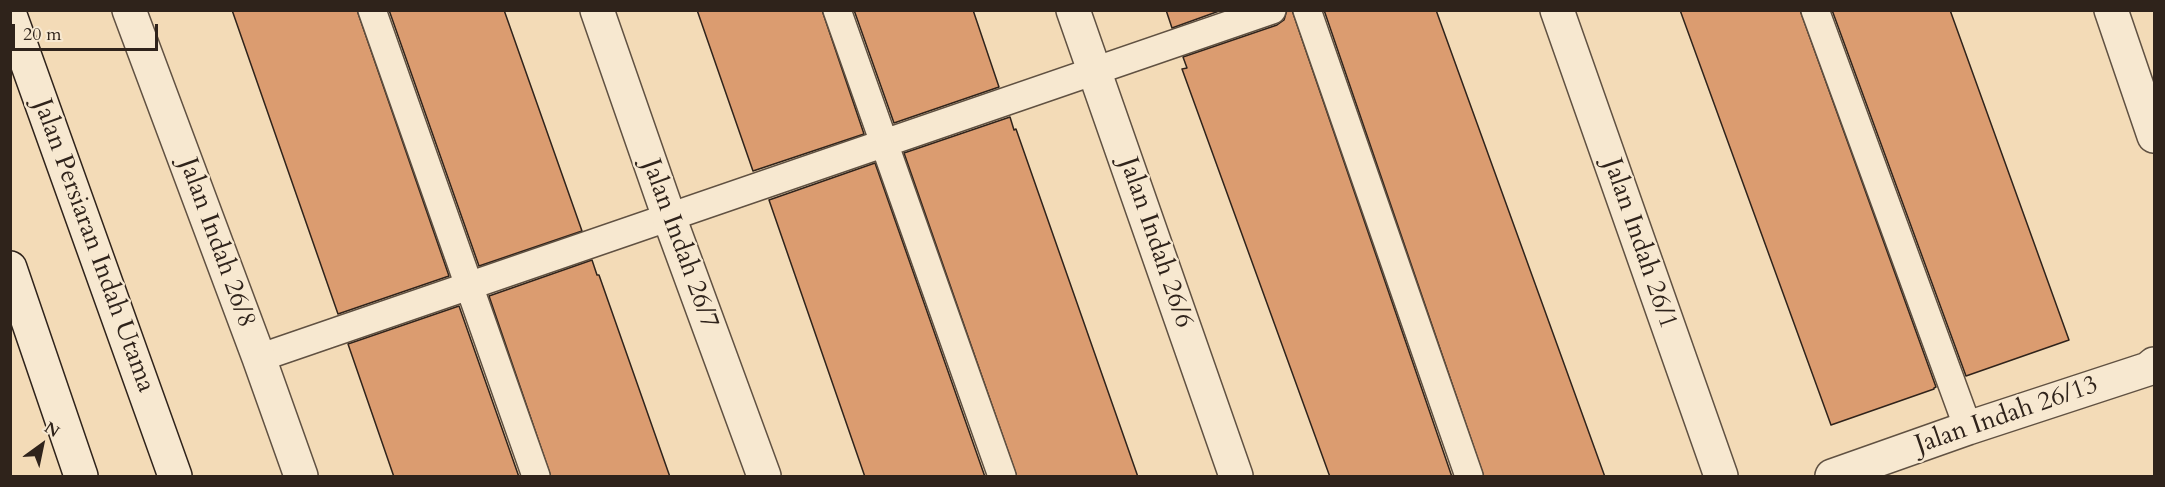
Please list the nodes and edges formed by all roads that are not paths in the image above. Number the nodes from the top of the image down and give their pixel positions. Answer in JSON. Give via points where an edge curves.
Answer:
{"nodes":[{"id":1,"x":129,"y":10,"type":"edge"},
{"id":2,"x":372,"y":10,"type":"edge"},
{"id":3,"x":597,"y":10,"type":"edge"},
{"id":4,"x":837,"y":10,"type":"edge"},
{"id":5,"x":1072,"y":10,"type":"edge"},
{"id":6,"x":1272,"y":10,"type":"edge"},
{"id":7,"x":1307,"y":10,"type":"edge"},
{"id":8,"x":1557,"y":10,"type":"edge"},
{"id":9,"x":1815,"y":10,"type":"edge"},
{"id":10,"x":2111,"y":10,"type":"edge"},
{"id":11,"x":10,"y":15,"type":"edge"},
{"id":12,"x":1094,"y":71,"type":"junction"},
{"id":13,"x":2154,"y":136,"type":"edge"},
{"id":14,"x":884,"y":143,"type":"junction"},
{"id":15,"x":669,"y":217,"type":"junction"},
{"id":16,"x":10,"y":268,"type":"edge"},
{"id":17,"x":469,"y":286,"type":"junction"},
{"id":18,"x":259,"y":358,"type":"junction"},
{"id":19,"x":2151,"y":367,"type":"edge"},
{"id":20,"x":1968,"y":428,"type":"junction"},
{"id":21,"x":81,"y":477,"type":"edge"},
{"id":22,"x":176,"y":477,"type":"edge"},
{"id":23,"x":301,"y":477,"type":"edge"},
{"id":24,"x":536,"y":477,"type":"edge"},
{"id":25,"x":764,"y":477,"type":"edge"},
{"id":26,"x":1002,"y":477,"type":"edge"},
{"id":27,"x":1236,"y":477,"type":"edge"},
{"id":28,"x":1469,"y":477,"type":"edge"},
{"id":29,"x":1721,"y":477,"type":"edge"},
{"id":30,"x":1832,"y":477,"type":"edge"}],
"edges":[{"from":1,"to":18,"type":"street","name":"Jalan Indah 26/8"},
{"from":2,"to":17,"type":"lane"},
{"from":3,"to":15,"type":"street","name":"Jalan Indah 26/7"},
{"from":4,"to":14,"type":"lane"},
{"from":5,"to":12,"type":"street","name":"Jalan Indah 26/6"},
{"from":6,"to":12,"type":"lane"},
{"from":7,"to":28,"type":"lane"},
{"from":8,"to":29,"type":"street","name":"Jalan Indah 26/1"},
{"from":9,"to":20,"type":"lane"},
{"from":10,"to":13,"type":"street"},
{"from":11,"to":22,"type":"street","name":"Jalan Persiaran Indah Utama"},
{"from":12,"to":14,"type":"lane"},
{"from":12,"to":27,"type":"street","name":"Jalan Indah 26/6"},
{"from":14,"to":15,"type":"lane"},
{"from":14,"to":26,"type":"lane"},
{"from":15,"to":17,"type":"lane"},
{"from":15,"to":25,"type":"street","name":"Jalan Indah 26/7"},
{"from":16,"to":21,"type":"street"},
{"from":17,"to":18,"type":"lane"},
{"from":17,"to":24,"type":"lane"},
{"from":18,"to":23,"type":"street","name":"Jalan Indah 26/8"},
{"from":19,"to":20,"type":"street","name":"Jalan Indah 26/13"},
{"from":20,"to":30,"type":"street","name":"Jalan Indah 26/13"}]}
